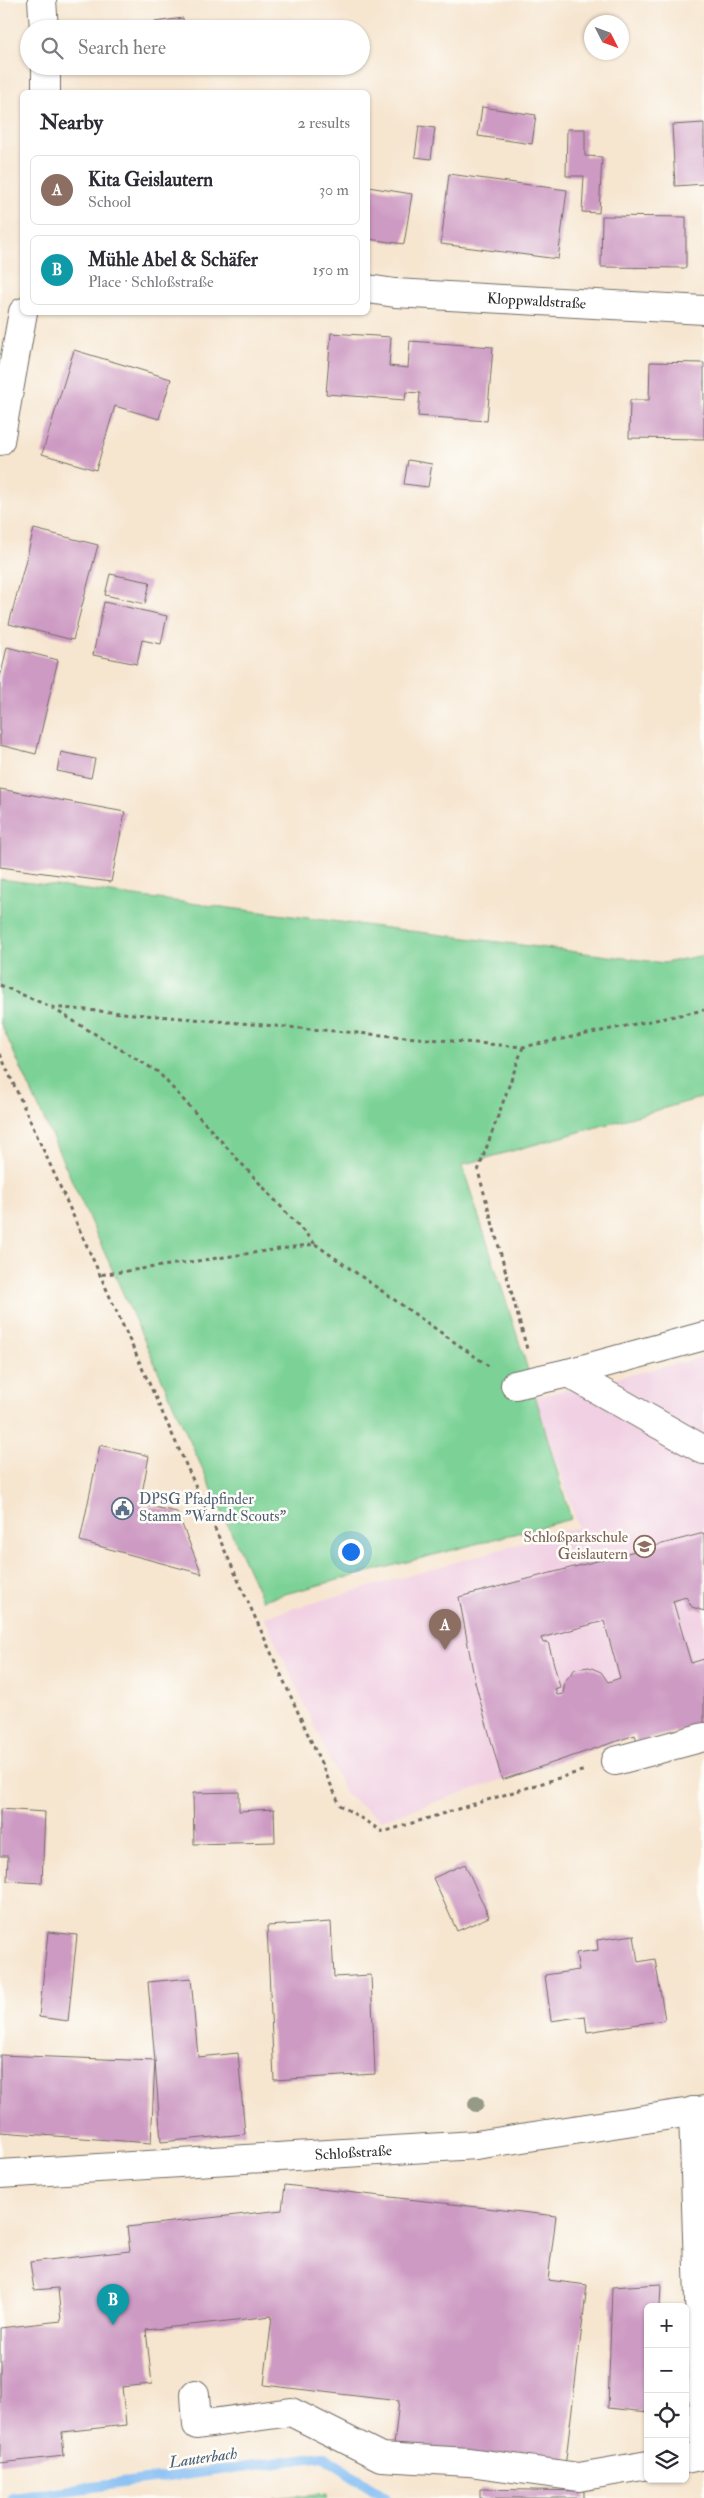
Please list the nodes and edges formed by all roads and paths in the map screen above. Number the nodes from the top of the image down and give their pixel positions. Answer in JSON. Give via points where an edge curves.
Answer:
{"nodes":[{"id":1,"x":42,"y":0,"type":"edge"},
{"id":2,"x":43,"y":20,"type":"edge"},
{"id":3,"x":46,"y":75,"type":"edge"},
{"id":4,"x":46,"y":90,"type":"edge"},
{"id":5,"x":370,"y":289,"type":"edge"},
{"id":6,"x":704,"y":310,"type":"edge"},
{"id":7,"x":22,"y":315,"type":"edge"},
{"id":8,"x":0,"y":441,"type":"edge"},
{"id":9,"x":0,"y":985,"type":"edge"},
{"id":10,"x":51,"y":1007,"type":"junction"},
{"id":11,"x":704,"y":1010,"type":"edge"},
{"id":12,"x":523,"y":1047,"type":"junction"},
{"id":13,"x":0,"y":1054,"type":"edge"},
{"id":14,"x":315,"y":1244,"type":"junction"},
{"id":15,"x":99,"y":1275,"type":"junction"},
{"id":16,"x":704,"y":1336,"type":"edge"},
{"id":17,"x":568,"y":1373,"type":"junction"},
{"id":18,"x":525,"y":1382,"type":"junction"},
{"id":19,"x":704,"y":1450,"type":"edge"},
{"id":20,"x":704,"y":1737,"type":"edge"},
{"id":21,"x":615,"y":1761,"type":"joint"},
{"id":22,"x":699,"y":2110,"type":"edge"},
{"id":23,"x":0,"y":2174,"type":"edge"},
{"id":24,"x":195,"y":2394,"type":"dead end"},
{"id":25,"x":689,"y":2458,"type":"edge"},
{"id":26,"x":644,"y":2466,"type":"edge"}],
"edges":[{"from":1,"to":2,"type":"street"},
{"from":3,"to":4,"type":"street"},
{"from":5,"to":6,"type":"street","name":"Kloppwaldstraße"},
{"from":7,"to":8,"type":"street"},
{"from":9,"to":10,"type":"path"},
{"from":10,"to":12,"type":"path"},
{"from":10,"to":14,"type":"path","via":[[158,1072]]},
{"from":11,"to":12,"type":"path"},
{"from":12,"to":18,"type":"path","via":[[478,1170]]},
{"from":13,"to":15,"type":"path"},
{"from":14,"to":15,"type":"path"},
{"from":14,"to":18,"type":"path"},
{"from":15,"to":21,"type":"path","via":[[340,1805],[383,1832]]},
{"from":16,"to":17,"type":"street"},
{"from":17,"to":18,"type":"street"},
{"from":17,"to":19,"type":"street"},
{"from":20,"to":21,"type":"street"},
{"from":22,"to":23,"type":"street","name":"Schloßstraße","via":[[476,2145]]},
{"from":22,"to":25,"type":"street","via":[[704,2455]]},
{"from":24,"to":26,"type":"street","via":[[197,2425],[291,2412],[381,2456],[469,2462],[579,2477]]}]}
